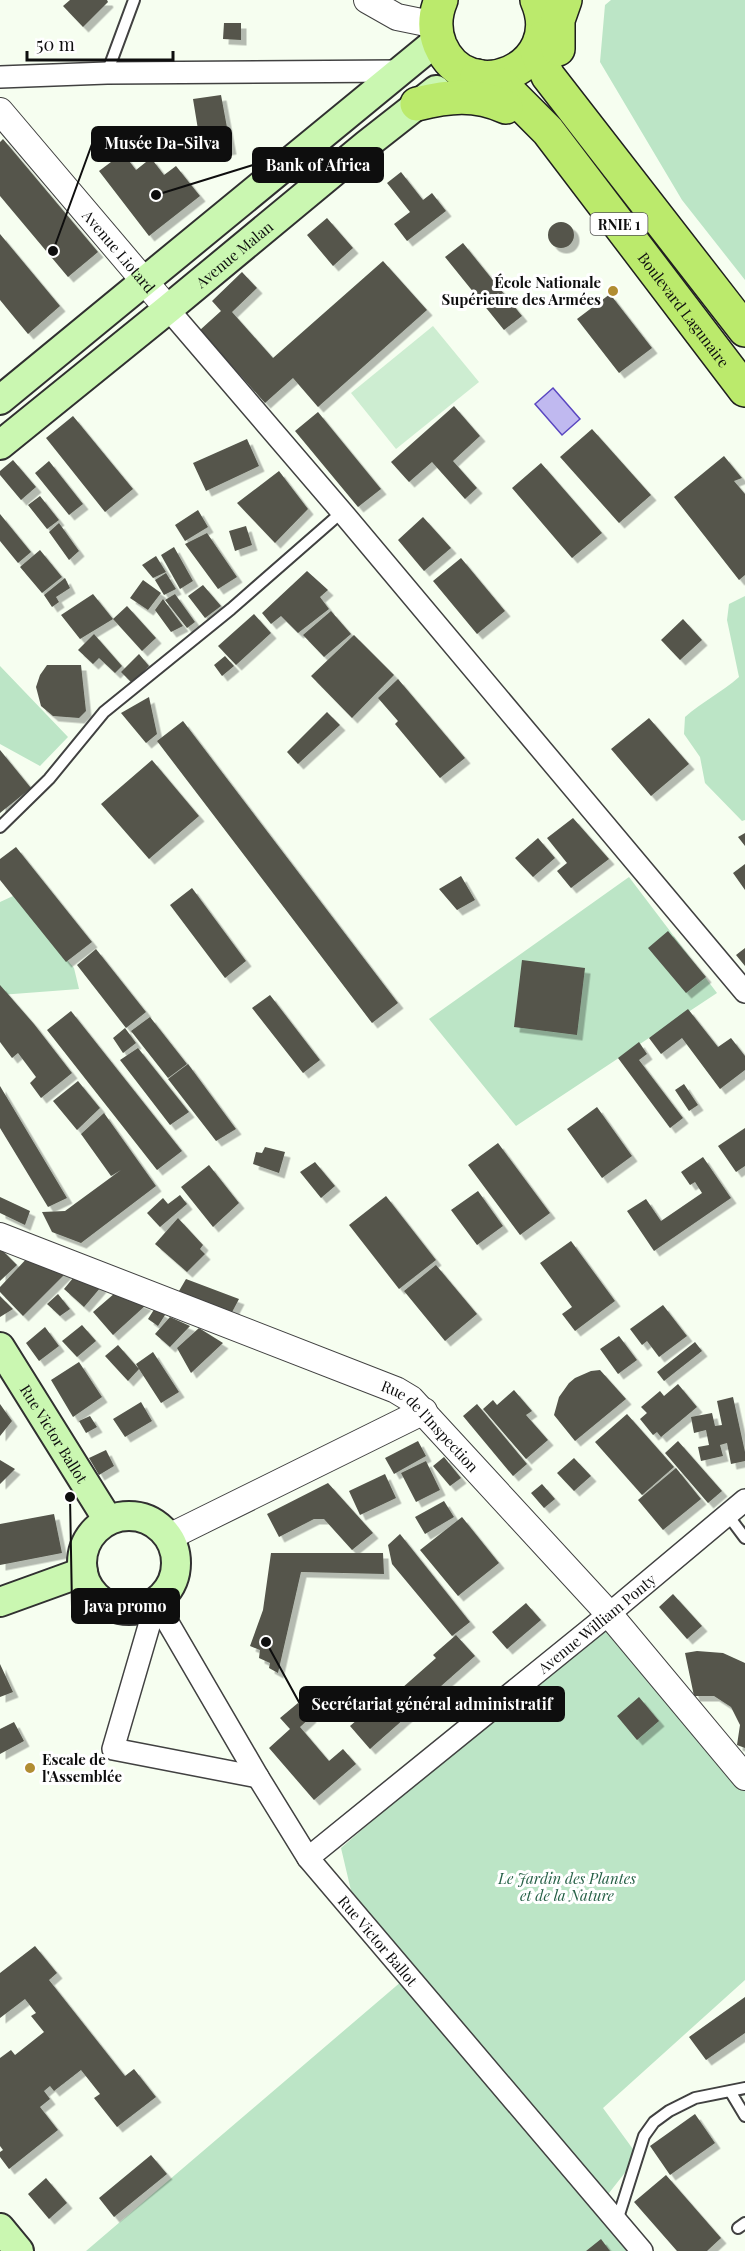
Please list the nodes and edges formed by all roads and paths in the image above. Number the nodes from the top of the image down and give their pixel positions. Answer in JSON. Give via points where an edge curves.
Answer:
{"nodes":[{"id":1,"x":134,"y":0,"type":"edge"},
{"id":2,"x":367,"y":0,"type":"edge"},
{"id":3,"x":546,"y":12,"type":"edge"},
{"id":4,"x":438,"y":22,"type":"edge"},
{"id":5,"x":401,"y":71,"type":"junction"},
{"id":6,"x":107,"y":73,"type":"junction"},
{"id":7,"x":475,"y":75,"type":"junction"},
{"id":8,"x":0,"y":77,"type":"edge"},
{"id":9,"x":417,"y":104,"type":"junction"},
{"id":10,"x":574,"y":108,"type":"junction"},
{"id":11,"x":0,"y":111,"type":"edge"},
{"id":12,"x":548,"y":131,"type":"junction"},
{"id":13,"x":255,"y":192,"type":"junction"},
{"id":14,"x":277,"y":219,"type":"junction"},
{"id":15,"x":144,"y":280,"type":"junction"},
{"id":16,"x":168,"y":309,"type":"junction"},
{"id":17,"x":745,"y":330,"type":"edge"},
{"id":18,"x":745,"y":390,"type":"edge"},
{"id":19,"x":0,"y":400,"type":"edge"},
{"id":20,"x":0,"y":445,"type":"edge"},
{"id":21,"x":342,"y":512,"type":"junction"},
{"id":22,"x":0,"y":827,"type":"edge"},
{"id":23,"x":745,"y":992,"type":"edge"},
{"id":24,"x":0,"y":1236,"type":"edge"},
{"id":25,"x":0,"y":1347,"type":"edge"},
{"id":26,"x":424,"y":1412,"type":"junction"},
{"id":27,"x":745,"y":1500,"type":"edge"},
{"id":28,"x":727,"y":1514,"type":"junction"},
{"id":29,"x":108,"y":1520,"type":"junction"},
{"id":30,"x":169,"y":1538,"type":"junction"},
{"id":31,"x":745,"y":1538,"type":"edge"},
{"id":32,"x":82,"y":1572,"type":"junction"},
{"id":33,"x":0,"y":1602,"type":"edge"},
{"id":34,"x":156,"y":1602,"type":"junction"},
{"id":35,"x":609,"y":1614,"type":"junction"},
{"id":36,"x":258,"y":1777,"type":"junction"},
{"id":37,"x":745,"y":1777,"type":"edge"},
{"id":38,"x":308,"y":1858,"type":"junction"},
{"id":39,"x":745,"y":2088,"type":"edge"},
{"id":40,"x":730,"y":2091,"type":"junction"},
{"id":41,"x":745,"y":2116,"type":"edge"},
{"id":42,"x":617,"y":2222,"type":"junction"},
{"id":43,"x":0,"y":2228,"type":"edge"},
{"id":44,"x":19,"y":2251,"type":"edge"},
{"id":45,"x":642,"y":2251,"type":"edge"}],
"edges":[{"from":1,"to":6,"type":"lane"},
{"from":2,"to":4,"type":"street","via":[[397,18]]},
{"from":3,"to":7,"type":"highway","via":[[534,53],[519,69],[498,77]]},
{"from":3,"to":10,"type":"highway","via":[[558,20],[558,60]]},
{"from":3,"to":10,"type":"highway","number":"RNIE 1","via":[[537,52],[549,76]]},
{"from":4,"to":5,"type":"main road"},
{"from":4,"to":7,"type":"highway","number":"RNIE 1","via":[[444,52],[452,62]]},
{"from":5,"to":6,"type":"street"},
{"from":5,"to":13,"type":"main road"},
{"from":6,"to":8,"type":"street"},
{"from":7,"to":9,"type":"main road","name":"Avenue Malan","via":[[463,74],[451,80]]},
{"from":7,"to":12,"type":"highway","name":"Boulevard Lagunaire","number":"RNIE 1","via":[[503,86]]},
{"from":9,"to":12,"type":"highway","via":[[448,97],[480,98],[515,111]]},
{"from":9,"to":14,"type":"main road","name":"Avenue Malan"},
{"from":10,"to":17,"type":"highway","number":"RNIE 1"},
{"from":11,"to":15,"type":"street","name":"Avenue Liotard"},
{"from":12,"to":18,"type":"highway","name":"Boulevard Lagunaire","number":"RNIE 1"},
{"from":13,"to":14,"type":"main road"},
{"from":13,"to":15,"type":"main road"},
{"from":14,"to":16,"type":"main road","name":"Avenue Malan"},
{"from":15,"to":16,"type":"street","name":"Avenue Liotard"},
{"from":15,"to":19,"type":"main road"},
{"from":16,"to":20,"type":"main road","name":"Avenue Malan"},
{"from":16,"to":21,"type":"street"},
{"from":21,"to":22,"type":"lane","via":[[104,712],[49,779]]},
{"from":21,"to":23,"type":"street"},
{"from":24,"to":26,"type":"street","name":"Rue de l'Inspection","via":[[396,1390]]},
{"from":25,"to":29,"type":"main road","name":"Rue Victor Ballot"},
{"from":26,"to":30,"type":"street"},
{"from":26,"to":35,"type":"street","name":"Rue de l'Inspection"},
{"from":27,"to":28,"type":"street","name":"Avenue William Ponty"},
{"from":28,"to":31,"type":"lane"},
{"from":28,"to":35,"type":"street","name":"Avenue William Ponty"},
{"from":29,"to":30,"type":"main road","via":[[128,1515],[142,1517],[160,1527]]},
{"from":29,"to":32,"type":"main road","via":[[86,1542]]},
{"from":30,"to":34,"type":"main road","via":[[175,1552],[175,1576],[168,1591]]},
{"from":32,"to":33,"type":"main road"},
{"from":32,"to":34,"type":"main road","via":[[93,1593],[112,1607],[134,1610]]},
{"from":34,"to":36,"type":"street","name":"Rue Victor Ballot"},
{"from":34,"to":36,"type":"street","via":[[113,1749]]},
{"from":35,"to":37,"type":"street","name":"Rue de l'Inspection"},
{"from":35,"to":38,"type":"street","name":"Avenue William Ponty"},
{"from":36,"to":38,"type":"street","name":"Rue Victor Ballot"},
{"from":38,"to":42,"type":"street","name":"Rue Victor Ballot"},
{"from":39,"to":40,"type":"lane"},
{"from":40,"to":41,"type":"lane"},
{"from":40,"to":42,"type":"lane","via":[[695,2098],[654,2122],[644,2136]]},
{"from":42,"to":45,"type":"street","name":"Rue Victor Ballot"},
{"from":43,"to":44,"type":"main road"}]}
